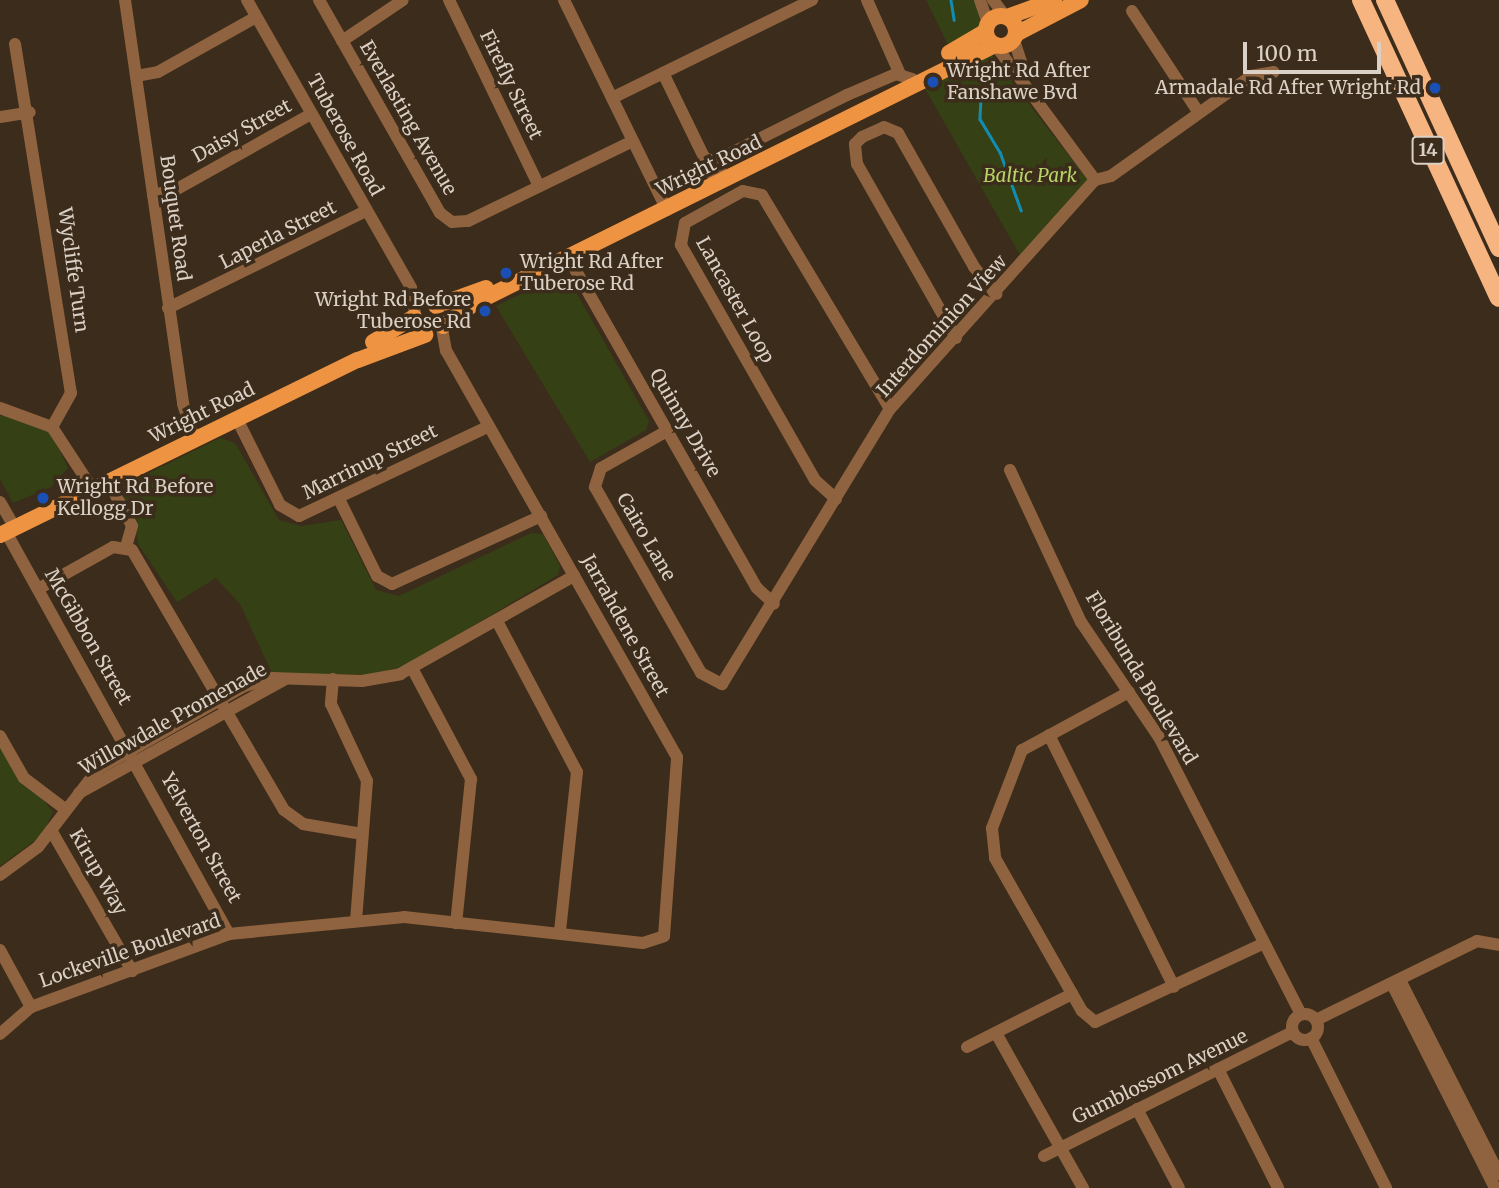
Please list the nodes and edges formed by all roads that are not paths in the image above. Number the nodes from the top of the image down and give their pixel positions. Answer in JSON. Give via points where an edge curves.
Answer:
{"nodes":[{"id":1,"x":125,"y":0,"type":"edge"},
{"id":2,"x":247,"y":0,"type":"edge"},
{"id":3,"x":319,"y":0,"type":"edge"},
{"id":4,"x":403,"y":0,"type":"edge"},
{"id":5,"x":449,"y":0,"type":"edge"},
{"id":6,"x":812,"y":0,"type":"edge"},
{"id":7,"x":867,"y":0,"type":"edge"},
{"id":8,"x":980,"y":0,"type":"edge"},
{"id":9,"x":993,"y":0,"type":"edge"},
{"id":10,"x":1054,"y":0,"type":"edge"},
{"id":11,"x":1081,"y":0,"type":"edge"},
{"id":12,"x":1361,"y":0,"type":"edge"},
{"id":13,"x":1385,"y":0,"type":"edge"},
{"id":14,"x":569,"y":2,"type":"edge"},
{"id":15,"x":1132,"y":11,"type":"dead end"},
{"id":16,"x":1006,"y":16,"type":"junction"},
{"id":17,"x":256,"y":17,"type":"junction"},
{"id":18,"x":987,"y":27,"type":"junction"},
{"id":19,"x":1015,"y":37,"type":"junction"},
{"id":20,"x":342,"y":41,"type":"junction"},
{"id":21,"x":15,"y":44,"type":"dead end"},
{"id":22,"x":996,"y":46,"type":"junction"},
{"id":23,"x":1274,"y":72,"type":"dead end"},
{"id":24,"x":663,"y":73,"type":"junction"},
{"id":25,"x":136,"y":76,"type":"junction"},
{"id":26,"x":906,"y":76,"type":"junction"},
{"id":27,"x":1029,"y":83,"type":"junction"},
{"id":28,"x":612,"y":97,"type":"junction"},
{"id":29,"x":30,"y":112,"type":"junction"},
{"id":30,"x":1199,"y":113,"type":"junction"},
{"id":31,"x":311,"y":114,"type":"junction"},
{"id":32,"x":0,"y":117,"type":"edge"},
{"id":33,"x":633,"y":141,"type":"junction"},
{"id":34,"x":715,"y":170,"type":"junction"},
{"id":35,"x":1095,"y":180,"type":"junction"},
{"id":36,"x":539,"y":186,"type":"junction"},
{"id":37,"x":153,"y":195,"type":"junction"},
{"id":38,"x":664,"y":206,"type":"junction"},
{"id":39,"x":366,"y":211,"type":"junction"},
{"id":40,"x":1499,"y":248,"type":"edge"},
{"id":41,"x":568,"y":257,"type":"junction"},
{"id":42,"x":411,"y":288,"type":"junction"},
{"id":43,"x":997,"y":294,"type":"junction"},
{"id":44,"x":1499,"y":298,"type":"edge"},
{"id":45,"x":434,"y":306,"type":"junction"},
{"id":46,"x":168,"y":308,"type":"junction"},
{"id":47,"x":414,"y":316,"type":"junction"},
{"id":48,"x":435,"y":331,"type":"junction"},
{"id":49,"x":956,"y":338,"type":"junction"},
{"id":50,"x":0,"y":408,"type":"edge"},
{"id":51,"x":890,"y":409,"type":"junction"},
{"id":52,"x":237,"y":419,"type":"junction"},
{"id":53,"x":489,"y":426,"type":"junction"},
{"id":54,"x":52,"y":427,"type":"junction"},
{"id":55,"x":667,"y":431,"type":"junction"},
{"id":56,"x":193,"y":435,"type":"junction"},
{"id":57,"x":1010,"y":470,"type":"dead end"},
{"id":58,"x":91,"y":486,"type":"junction"},
{"id":59,"x":114,"y":494,"type":"dead end"},
{"id":60,"x":339,"y":499,"type":"junction"},
{"id":61,"x":836,"y":499,"type":"junction"},
{"id":62,"x":0,"y":502,"type":"edge"},
{"id":63,"x":541,"y":516,"type":"junction"},
{"id":64,"x":4,"y":528,"type":"edge"},
{"id":65,"x":126,"y":547,"type":"junction"},
{"id":66,"x":575,"y":576,"type":"junction"},
{"id":67,"x":38,"y":589,"type":"junction"},
{"id":68,"x":774,"y":604,"type":"junction"},
{"id":69,"x":497,"y":621,"type":"junction"},
{"id":70,"x":412,"y":668,"type":"junction"},
{"id":71,"x":333,"y":680,"type":"junction"},
{"id":72,"x":716,"y":685,"type":"joint"},
{"id":73,"x":1129,"y":692,"type":"junction"},
{"id":74,"x":223,"y":705,"type":"junction"},
{"id":75,"x":1049,"y":735,"type":"junction"},
{"id":76,"x":0,"y":736,"type":"edge"},
{"id":77,"x":133,"y":756,"type":"junction"},
{"id":78,"x":65,"y":809,"type":"junction"},
{"id":79,"x":51,"y":830,"type":"junction"},
{"id":80,"x":362,"y":834,"type":"junction"},
{"id":81,"x":0,"y":875,"type":"edge"},
{"id":82,"x":356,"y":920,"type":"junction"},
{"id":83,"x":456,"y":922,"type":"junction"},
{"id":84,"x":560,"y":930,"type":"junction"},
{"id":85,"x":229,"y":934,"type":"junction"},
{"id":86,"x":659,"y":941,"type":"joint"},
{"id":87,"x":1494,"y":942,"type":"edge"},
{"id":88,"x":1260,"y":945,"type":"junction"},
{"id":89,"x":0,"y":950,"type":"edge"},
{"id":90,"x":132,"y":971,"type":"junction"},
{"id":91,"x":1396,"y":982,"type":"junction"},
{"id":92,"x":1174,"y":987,"type":"junction"},
{"id":93,"x":1072,"y":994,"type":"junction"},
{"id":94,"x":31,"y":1007,"type":"junction"},
{"id":95,"x":1301,"y":1014,"type":"junction"},
{"id":96,"x":1317,"y":1020,"type":"junction"},
{"id":97,"x":1293,"y":1032,"type":"junction"},
{"id":98,"x":996,"y":1033,"type":"junction"},
{"id":99,"x":0,"y":1034,"type":"edge"},
{"id":100,"x":1311,"y":1038,"type":"junction"},
{"id":101,"x":967,"y":1047,"type":"dead end"},
{"id":102,"x":1218,"y":1069,"type":"junction"},
{"id":103,"x":1137,"y":1109,"type":"junction"},
{"id":104,"x":1060,"y":1148,"type":"junction"},
{"id":105,"x":1044,"y":1156,"type":"dead end"},
{"id":106,"x":1499,"y":1174,"type":"edge"},
{"id":107,"x":1083,"y":1188,"type":"edge"},
{"id":108,"x":1179,"y":1188,"type":"edge"},
{"id":109,"x":1278,"y":1188,"type":"edge"},
{"id":110,"x":1386,"y":1188,"type":"edge"},
{"id":111,"x":1495,"y":1188,"type":"edge"}],
"edges":[{"from":1,"to":25,"type":"street","name":"Bouquet Road"},
{"from":2,"to":17,"type":"street","name":"Tuberose Road"},
{"from":3,"to":20,"type":"street","name":"Everlasting Avenue"},
{"from":4,"to":20,"type":"street"},
{"from":5,"to":36,"type":"street","name":"Firefly Street"},
{"from":6,"to":24,"type":"street"},
{"from":7,"to":26,"type":"street"},
{"from":8,"to":18,"type":"street"},
{"from":9,"to":16,"type":"street"},
{"from":10,"to":16,"type":"main road"},
{"from":11,"to":19,"type":"main road"},
{"from":12,"to":44,"type":"highway","number":"14"},
{"from":13,"to":40,"type":"highway","number":"14"},
{"from":14,"to":28,"type":"street"},
{"from":15,"to":30,"type":"street"},
{"from":16,"to":18,"type":"main road","name":"Wright Road"},
{"from":16,"to":19,"type":"main road"},
{"from":17,"to":25,"type":"street","via":[[158,72]]},
{"from":17,"to":31,"type":"street","name":"Tuberose Road"},
{"from":18,"to":22,"type":"main road"},
{"from":18,"to":26,"type":"main road","name":"Wright Road"},
{"from":19,"to":22,"type":"main road","name":"Wright Road"},
{"from":19,"to":27,"type":"street"},
{"from":20,"to":36,"type":"street","name":"Everlasting Avenue","via":[[445,218],[462,223]]},
{"from":21,"to":29,"type":"street","name":"Wycliffe Turn"},
{"from":22,"to":27,"type":"street"},
{"from":22,"to":38,"type":"main road","name":"Wright Road"},
{"from":23,"to":30,"type":"street","name":"Interdominion View","via":[[1256,72]]},
{"from":24,"to":28,"type":"street"},
{"from":24,"to":34,"type":"street","via":[[704,157]]},
{"from":25,"to":37,"type":"street","name":"Bouquet Road"},
{"from":26,"to":34,"type":"main road","name":"Wright Road"},
{"from":27,"to":35,"type":"street"},
{"from":28,"to":33,"type":"street"},
{"from":29,"to":32,"type":"street"},
{"from":29,"to":54,"type":"street","name":"Wycliffe Turn","via":[[71,393]]},
{"from":30,"to":35,"type":"street","name":"Interdominion View","via":[[1111,176]]},
{"from":31,"to":37,"type":"street","name":"Daisy Street","via":[[177,189]]},
{"from":31,"to":39,"type":"street","name":"Tuberose Road"},
{"from":33,"to":36,"type":"street","name":"Everlasting Avenue"},
{"from":33,"to":38,"type":"street"},
{"from":34,"to":38,"type":"main road","name":"Wright Road"},
{"from":35,"to":43,"type":"street","name":"Interdominion View"},
{"from":37,"to":46,"type":"street","name":"Bouquet Road"},
{"from":38,"to":41,"type":"main road","name":"Wright Road"},
{"from":38,"to":45,"type":"main road","name":"Wright Road"},
{"from":39,"to":42,"type":"street","name":"Tuberose Road"},
{"from":39,"to":46,"type":"street","name":"Laperla Street"},
{"from":41,"to":48,"type":"main road","name":"Wright Road"},
{"from":41,"to":55,"type":"street","name":"Quinny Drive"},
{"from":42,"to":45,"type":"street","name":"Tuberose Road"},
{"from":42,"to":47,"type":"street","name":"Tuberose Road"},
{"from":43,"to":49,"type":"street","name":"Interdominion View"},
{"from":43,"to":49,"type":"street","via":[[974,268],[898,133],[884,127],[862,137],[855,144],[857,164]]},
{"from":45,"to":47,"type":"main road","name":"Wright Road"},
{"from":45,"to":48,"type":"main road"},
{"from":46,"to":56,"type":"street","name":"Bouquet Road"},
{"from":47,"to":48,"type":"main road"},
{"from":47,"to":56,"type":"main road","name":"Wright Road"},
{"from":48,"to":52,"type":"main road","name":"Wright Road"},
{"from":48,"to":53,"type":"street","name":"Jarrahdene Street"},
{"from":49,"to":51,"type":"street","name":"Interdominion View"},
{"from":50,"to":54,"type":"street"},
{"from":51,"to":61,"type":"street","name":"Interdominion View"},
{"from":51,"to":61,"type":"street","name":"Lancaster Loop","via":[[762,195],[743,191],[685,223],[681,244],[815,480]]},
{"from":52,"to":56,"type":"main road","name":"Wright Road"},
{"from":52,"to":60,"type":"street","name":"Marrinup Street","via":[[289,514],[304,516]]},
{"from":53,"to":60,"type":"street","name":"Marrinup Street"},
{"from":53,"to":63,"type":"street","name":"Jarrahdene Street"},
{"from":54,"to":58,"type":"street"},
{"from":55,"to":68,"type":"street","name":"Quinny Drive","via":[[757,588]]},
{"from":55,"to":72,"type":"street","name":"Cairo Lane","via":[[601,468],[595,487],[701,673]]},
{"from":56,"to":58,"type":"main road","name":"Wright Road"},
{"from":57,"to":73,"type":"street","name":"Floribunda Boulevard","via":[[1081,622]]},
{"from":58,"to":64,"type":"main road","name":"Wright Road"},
{"from":59,"to":65,"type":"street","via":[[132,526]]},
{"from":60,"to":63,"type":"street","via":[[377,576],[392,584]]},
{"from":61,"to":68,"type":"street","name":"Interdominion View"},
{"from":62,"to":64,"type":"street","name":"McGibbon Street"},
{"from":63,"to":66,"type":"street","name":"Jarrahdene Street"},
{"from":64,"to":67,"type":"street","name":"McGibbon Street"},
{"from":65,"to":67,"type":"street","via":[[113,547]]},
{"from":65,"to":74,"type":"street","via":[[141,560]]},
{"from":66,"to":69,"type":"street","name":"Willowdale Promenade"},
{"from":66,"to":86,"type":"street","name":"Jarrahdene Street","via":[[679,763],[669,926]]},
{"from":67,"to":77,"type":"street","name":"McGibbon Street"},
{"from":68,"to":72,"type":"street","name":"Interdominion View","via":[[730,677]]},
{"from":69,"to":70,"type":"street","name":"Willowdale Promenade"},
{"from":69,"to":84,"type":"street","via":[[577,772]]},
{"from":70,"to":71,"type":"street","name":"Willowdale Promenade","via":[[377,680]]},
{"from":70,"to":83,"type":"street","via":[[471,779]]},
{"from":71,"to":74,"type":"street","name":"Willowdale Promenade","via":[[258,681]]},
{"from":71,"to":80,"type":"street","via":[[331,704],[368,781]]},
{"from":73,"to":75,"type":"street"},
{"from":73,"to":88,"type":"street","name":"Floribunda Boulevard","via":[[1167,753]]},
{"from":74,"to":77,"type":"street","name":"Willowdale Promenade"},
{"from":74,"to":80,"type":"street","via":[[290,817]]},
{"from":75,"to":92,"type":"street"},
{"from":75,"to":93,"type":"street","via":[[1021,750],[990,844]]},
{"from":76,"to":78,"type":"street","via":[[24,778]]},
{"from":77,"to":78,"type":"street","name":"Willowdale Promenade","via":[[88,778]]},
{"from":77,"to":85,"type":"street","name":"Yelverton Street"},
{"from":78,"to":79,"type":"street","name":"Willowdale Promenade"},
{"from":79,"to":81,"type":"street","name":"Willowdale Promenade"},
{"from":79,"to":90,"type":"street","name":"Kirup Way"},
{"from":80,"to":82,"type":"street"},
{"from":82,"to":83,"type":"street","name":"Lockeville Boulevard"},
{"from":82,"to":85,"type":"street","name":"Lockeville Boulevard"},
{"from":83,"to":84,"type":"street","name":"Lockeville Boulevard"},
{"from":84,"to":86,"type":"street","name":"Lockeville Boulevard"},
{"from":85,"to":90,"type":"street","name":"Lockeville Boulevard"},
{"from":87,"to":91,"type":"street"},
{"from":88,"to":92,"type":"street"},
{"from":88,"to":95,"type":"street","name":"Floribunda Boulevard"},
{"from":89,"to":94,"type":"street"},
{"from":90,"to":94,"type":"street","name":"Lockeville Boulevard"},
{"from":91,"to":96,"type":"street"},
{"from":91,"to":106,"type":"street"},
{"from":91,"to":111,"type":"street"},
{"from":92,"to":93,"type":"street","via":[[1101,1022],[1087,1018]]},
{"from":93,"to":98,"type":"street"},
{"from":94,"to":99,"type":"street","name":"Lockeville Boulevard"},
{"from":95,"to":96,"type":"street"},
{"from":95,"to":97,"type":"street"},
{"from":96,"to":100,"type":"street"},
{"from":97,"to":100,"type":"street"},
{"from":97,"to":102,"type":"street","name":"Gumblossom Avenue"},
{"from":98,"to":101,"type":"street"},
{"from":98,"to":104,"type":"street"},
{"from":100,"to":110,"type":"street"},
{"from":102,"to":103,"type":"street","name":"Gumblossom Avenue"},
{"from":102,"to":109,"type":"street"},
{"from":103,"to":104,"type":"street","name":"Gumblossom Avenue"},
{"from":103,"to":108,"type":"street"},
{"from":104,"to":105,"type":"street","name":"Gumblossom Avenue"},
{"from":104,"to":107,"type":"street"}]}
